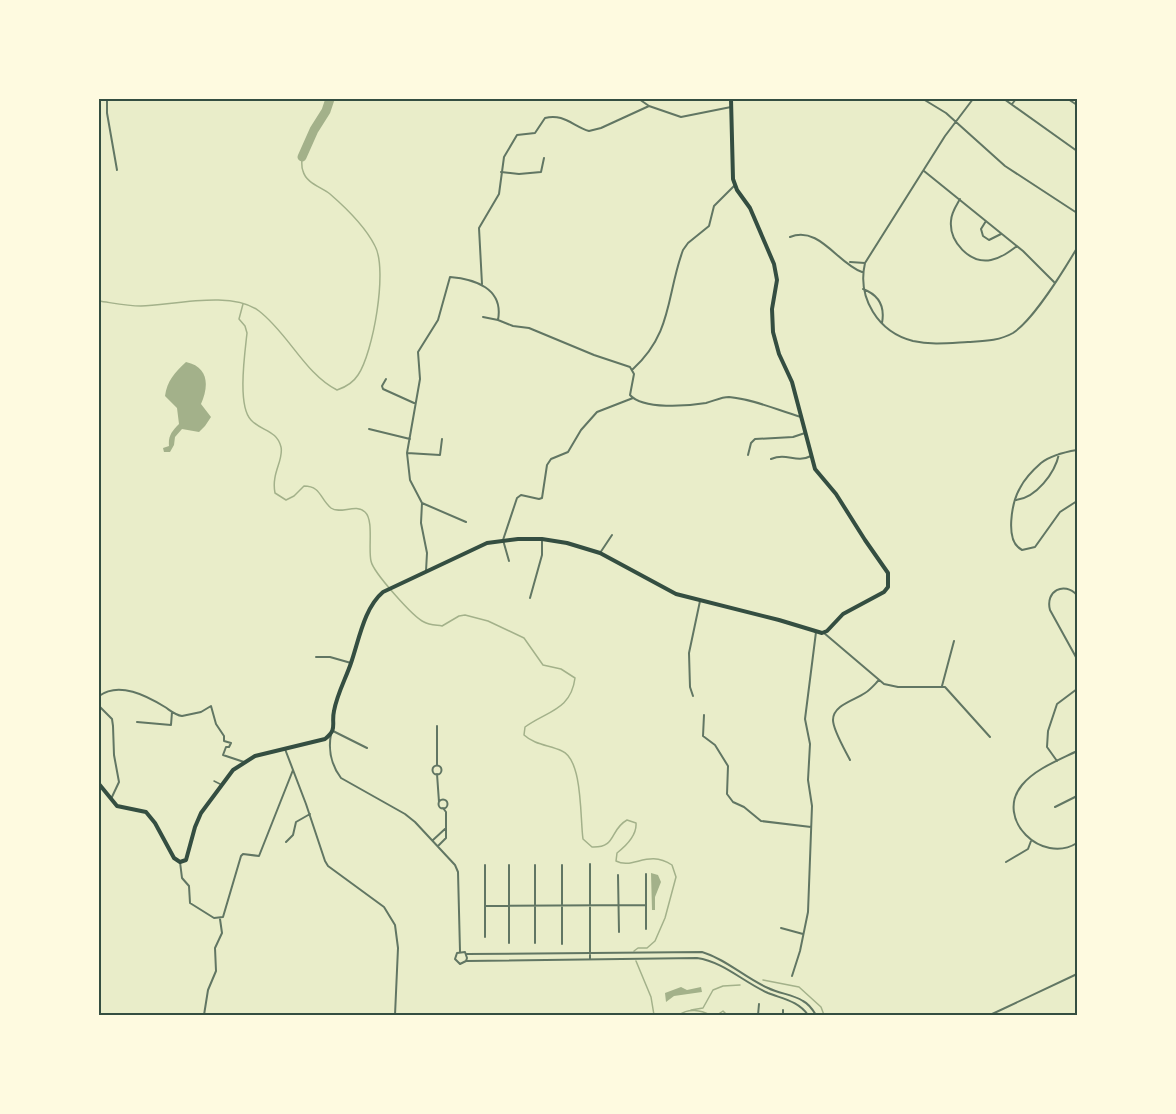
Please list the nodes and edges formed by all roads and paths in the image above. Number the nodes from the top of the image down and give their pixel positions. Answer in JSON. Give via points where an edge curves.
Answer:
{"nodes":[{"id":1,"x":107,"y":99,"type":"edge"},
{"id":2,"x":639,"y":99,"type":"edge"},
{"id":3,"x":731,"y":99,"type":"edge"},
{"id":4,"x":923,"y":99,"type":"edge"},
{"id":5,"x":973,"y":99,"type":"edge"},
{"id":6,"x":1004,"y":99,"type":"edge"},
{"id":7,"x":1016,"y":99,"type":"edge"},
{"id":8,"x":1068,"y":99,"type":"edge"},
{"id":9,"x":1012,"y":104,"type":"junction"},
{"id":10,"x":1077,"y":105,"type":"edge"},
{"id":11,"x":649,"y":106,"type":"junction"},
{"id":12,"x":731,"y":107,"type":"junction"},
{"id":13,"x":955,"y":122,"type":"junction"},
{"id":14,"x":1077,"y":151,"type":"edge"},
{"id":15,"x":544,"y":158,"type":"dead end"},
{"id":16,"x":117,"y":170,"type":"dead end"},
{"id":17,"x":923,"y":170,"type":"junction"},
{"id":18,"x":501,"y":172,"type":"junction"},
{"id":19,"x":735,"y":185,"type":"junction"},
{"id":20,"x":960,"y":199,"type":"junction"},
{"id":21,"x":1077,"y":213,"type":"edge"},
{"id":22,"x":986,"y":221,"type":"junction"},
{"id":23,"x":1001,"y":234,"type":"junction"},
{"id":24,"x":790,"y":237,"type":"dead end"},
{"id":25,"x":1017,"y":246,"type":"junction"},
{"id":26,"x":1077,"y":248,"type":"edge"},
{"id":27,"x":849,"y":263,"type":"junction"},
{"id":28,"x":865,"y":263,"type":"junction"},
{"id":29,"x":863,"y":272,"type":"junction"},
{"id":30,"x":1054,"y":282,"type":"junction"},
{"id":31,"x":482,"y":284,"type":"junction"},
{"id":32,"x":863,"y":289,"type":"junction"},
{"id":33,"x":483,"y":317,"type":"dead end"},
{"id":34,"x":498,"y":320,"type":"junction"},
{"id":35,"x":882,"y":323,"type":"junction"},
{"id":36,"x":633,"y":369,"type":"junction"},
{"id":37,"x":386,"y":379,"type":"dead end"},
{"id":38,"x":633,"y":398,"type":"junction"},
{"id":39,"x":414,"y":403,"type":"junction"},
{"id":40,"x":801,"y":417,"type":"junction"},
{"id":41,"x":369,"y":429,"type":"dead end"},
{"id":42,"x":805,"y":433,"type":"junction"},
{"id":43,"x":410,"y":439,"type":"junction"},
{"id":44,"x":442,"y":439,"type":"dead end"},
{"id":45,"x":1077,"y":450,"type":"edge"},
{"id":46,"x":407,"y":453,"type":"junction"},
{"id":47,"x":1059,"y":454,"type":"junction"},
{"id":48,"x":748,"y":455,"type":"dead end"},
{"id":49,"x":811,"y":456,"type":"junction"},
{"id":50,"x":771,"y":459,"type":"dead end"},
{"id":51,"x":1016,"y":500,"type":"junction"},
{"id":52,"x":1077,"y":501,"type":"edge"},
{"id":53,"x":422,"y":503,"type":"junction"},
{"id":54,"x":466,"y":522,"type":"dead end"},
{"id":55,"x":612,"y":535,"type":"dead end"},
{"id":56,"x":543,"y":539,"type":"junction"},
{"id":57,"x":503,"y":540,"type":"junction"},
{"id":58,"x":600,"y":554,"type":"junction"},
{"id":59,"x":509,"y":561,"type":"dead end"},
{"id":60,"x":426,"y":571,"type":"junction"},
{"id":61,"x":1077,"y":595,"type":"edge"},
{"id":62,"x":530,"y":598,"type":"dead end"},
{"id":63,"x":700,"y":601,"type":"junction"},
{"id":64,"x":816,"y":632,"type":"junction"},
{"id":65,"x":824,"y":633,"type":"junction"},
{"id":66,"x":954,"y":641,"type":"dead end"},
{"id":67,"x":316,"y":657,"type":"dead end"},
{"id":68,"x":1077,"y":659,"type":"edge"},
{"id":69,"x":351,"y":663,"type":"junction"},
{"id":70,"x":879,"y":680,"type":"junction"},
{"id":71,"x":942,"y":686,"type":"junction"},
{"id":72,"x":1077,"y":689,"type":"edge"},
{"id":73,"x":99,"y":696,"type":"edge"},
{"id":74,"x":693,"y":696,"type":"dead end"},
{"id":75,"x":99,"y":706,"type":"edge"},
{"id":76,"x":172,"y":712,"type":"junction"},
{"id":77,"x":704,"y":715,"type":"dead end"},
{"id":78,"x":137,"y":722,"type":"dead end"},
{"id":79,"x":436,"y":726,"type":"dead end"},
{"id":80,"x":332,"y":732,"type":"junction"},
{"id":81,"x":990,"y":736,"type":"dead end"},
{"id":82,"x":284,"y":748,"type":"junction"},
{"id":83,"x":367,"y":748,"type":"dead end"},
{"id":84,"x":1077,"y":751,"type":"edge"},
{"id":85,"x":850,"y":760,"type":"dead end"},
{"id":86,"x":1057,"y":761,"type":"junction"},
{"id":87,"x":244,"y":762,"type":"junction"},
{"id":88,"x":437,"y":765,"type":"junction"},
{"id":89,"x":293,"y":769,"type":"junction"},
{"id":90,"x":437,"y":774,"type":"junction"},
{"id":91,"x":214,"y":781,"type":"dead end"},
{"id":92,"x":99,"y":784,"type":"edge"},
{"id":93,"x":221,"y":784,"type":"junction"},
{"id":94,"x":1077,"y":796,"type":"edge"},
{"id":95,"x":111,"y":799,"type":"junction"},
{"id":96,"x":439,"y":802,"type":"junction"},
{"id":97,"x":1055,"y":807,"type":"dead end"},
{"id":98,"x":443,"y":808,"type":"junction"},
{"id":99,"x":310,"y":814,"type":"junction"},
{"id":100,"x":811,"y":827,"type":"junction"},
{"id":101,"x":446,"y":828,"type":"junction"},
{"id":102,"x":433,"y":840,"type":"junction"},
{"id":103,"x":1031,"y":841,"type":"junction"},
{"id":104,"x":286,"y":842,"type":"dead end"},
{"id":105,"x":1077,"y":843,"type":"edge"},
{"id":106,"x":438,"y":846,"type":"junction"},
{"id":107,"x":180,"y":862,"type":"junction"},
{"id":108,"x":1006,"y":862,"type":"dead end"},
{"id":109,"x":590,"y":864,"type":"dead end"},
{"id":110,"x":485,"y":865,"type":"dead end"},
{"id":111,"x":509,"y":865,"type":"dead end"},
{"id":112,"x":535,"y":865,"type":"dead end"},
{"id":113,"x":562,"y":866,"type":"dead end"},
{"id":114,"x":646,"y":874,"type":"dead end"},
{"id":115,"x":618,"y":875,"type":"dead end"},
{"id":116,"x":562,"y":905,"type":"junction"},
{"id":117,"x":590,"y":905,"type":"junction"},
{"id":118,"x":619,"y":905,"type":"junction"},
{"id":119,"x":646,"y":905,"type":"junction"},
{"id":120,"x":485,"y":906,"type":"junction"},
{"id":121,"x":509,"y":906,"type":"junction"},
{"id":122,"x":535,"y":906,"type":"junction"},
{"id":123,"x":220,"y":919,"type":"junction"},
{"id":124,"x":781,"y":928,"type":"dead end"},
{"id":125,"x":646,"y":929,"type":"dead end"},
{"id":126,"x":619,"y":932,"type":"dead end"},
{"id":127,"x":803,"y":934,"type":"junction"},
{"id":128,"x":485,"y":937,"type":"dead end"},
{"id":129,"x":509,"y":943,"type":"dead end"},
{"id":130,"x":535,"y":943,"type":"dead end"},
{"id":131,"x":562,"y":944,"type":"dead end"},
{"id":132,"x":460,"y":951,"type":"junction"},
{"id":133,"x":466,"y":954,"type":"junction"},
{"id":134,"x":590,"y":954,"type":"junction"},
{"id":135,"x":590,"y":958,"type":"junction"},
{"id":136,"x":466,"y":962,"type":"junction"},
{"id":137,"x":1077,"y":974,"type":"edge"},
{"id":138,"x":792,"y":976,"type":"dead end"},
{"id":139,"x":759,"y":1004,"type":"dead end"},
{"id":140,"x":783,"y":1010,"type":"dead end"},
{"id":141,"x":204,"y":1015,"type":"edge"},
{"id":142,"x":395,"y":1015,"type":"edge"},
{"id":143,"x":758,"y":1015,"type":"edge"},
{"id":144,"x":783,"y":1015,"type":"edge"},
{"id":145,"x":808,"y":1015,"type":"edge"},
{"id":146,"x":816,"y":1015,"type":"edge"},
{"id":147,"x":990,"y":1015,"type":"edge"}],
"edges":[{"from":1,"to":16,"type":"street"},
{"from":2,"to":11,"type":"street"},
{"from":3,"to":12,"type":"main road"},
{"from":4,"to":13,"type":"street"},
{"from":5,"to":13,"type":"street"},
{"from":6,"to":9,"type":"street"},
{"from":7,"to":9,"type":"street"},
{"from":8,"to":10,"type":"street"},
{"from":9,"to":14,"type":"street"},
{"from":11,"to":12,"type":"street","via":[[681,117]]},
{"from":11,"to":18,"type":"street","via":[[589,131],[565,119],[547,117],[535,133],[517,135]]},
{"from":12,"to":19,"type":"main road"},
{"from":13,"to":17,"type":"street"},
{"from":13,"to":21,"type":"street","via":[[1005,166]]},
{"from":15,"to":18,"type":"street","via":[[541,172]]},
{"from":17,"to":20,"type":"street"},
{"from":17,"to":28,"type":"street"},
{"from":18,"to":31,"type":"street","via":[[499,194],[478,231]]},
{"from":19,"to":36,"type":"street","via":[[714,206],[710,226],[683,250],[665,322],[649,352]]},
{"from":19,"to":40,"type":"main road","via":[[750,208],[774,264],[777,280],[773,332]]},
{"from":20,"to":22,"type":"street"},
{"from":20,"to":25,"type":"street","via":[[951,226],[963,251],[992,260]]},
{"from":22,"to":23,"type":"street"},
{"from":22,"to":23,"type":"street","via":[[981,229],[983,236],[989,240]]},
{"from":23,"to":25,"type":"street"},
{"from":24,"to":27,"type":"street","via":[[800,234],[814,238]]},
{"from":25,"to":30,"type":"street"},
{"from":26,"to":30,"type":"street"},
{"from":27,"to":28,"type":"street"},
{"from":27,"to":29,"type":"street"},
{"from":28,"to":29,"type":"street"},
{"from":29,"to":32,"type":"street"},
{"from":30,"to":35,"type":"street","via":[[1016,331],[994,340],[918,342],[900,336]]},
{"from":31,"to":34,"type":"street","via":[[499,306]]},
{"from":31,"to":39,"type":"street","via":[[450,277],[438,320],[419,347],[420,379]]},
{"from":32,"to":35,"type":"street"},
{"from":32,"to":35,"type":"street","via":[[875,294],[881,303]]},
{"from":33,"to":34,"type":"street"},
{"from":34,"to":36,"type":"street","via":[[529,328]]},
{"from":36,"to":38,"type":"street"},
{"from":37,"to":39,"type":"street","via":[[383,389]]},
{"from":38,"to":40,"type":"street","via":[[659,406],[701,404],[729,397]]},
{"from":38,"to":57,"type":"street","via":[[597,412],[568,452],[551,459],[543,497],[519,496]]},
{"from":39,"to":43,"type":"street"},
{"from":40,"to":42,"type":"main road"},
{"from":41,"to":43,"type":"street"},
{"from":42,"to":48,"type":"street","via":[[755,440]]},
{"from":42,"to":49,"type":"main road"},
{"from":43,"to":46,"type":"street"},
{"from":44,"to":46,"type":"street","via":[[440,455]]},
{"from":45,"to":47,"type":"street"},
{"from":46,"to":53,"type":"street","via":[[409,476]]},
{"from":47,"to":51,"type":"street","via":[[1029,474]]},
{"from":47,"to":51,"type":"street","via":[[1047,479]]},
{"from":49,"to":50,"type":"street","via":[[799,460],[782,455]]},
{"from":49,"to":65,"type":"main road","via":[[817,473],[842,502],[888,573],[889,581],[884,592],[843,614]]},
{"from":51,"to":52,"type":"street","via":[[1012,535],[1016,546],[1027,550],[1039,543],[1060,512]]},
{"from":53,"to":54,"type":"street"},
{"from":53,"to":60,"type":"street"},
{"from":55,"to":58,"type":"street"},
{"from":56,"to":57,"type":"main road"},
{"from":56,"to":58,"type":"main road"},
{"from":56,"to":62,"type":"street"},
{"from":57,"to":59,"type":"street"},
{"from":57,"to":60,"type":"main road","via":[[479,546]]},
{"from":58,"to":63,"type":"main road","via":[[663,588]]},
{"from":60,"to":69,"type":"main road","via":[[376,598]]},
{"from":61,"to":68,"type":"street","via":[[1062,588],[1053,593],[1049,605]]},
{"from":63,"to":64,"type":"main road"},
{"from":63,"to":74,"type":"street","via":[[689,652]]},
{"from":64,"to":65,"type":"main road"},
{"from":64,"to":100,"type":"street","via":[[805,719],[810,744]]},
{"from":65,"to":70,"type":"street"},
{"from":66,"to":71,"type":"street"},
{"from":67,"to":69,"type":"street"},
{"from":69,"to":80,"type":"main road","via":[[334,711]]},
{"from":70,"to":71,"type":"street","via":[[898,687]]},
{"from":70,"to":85,"type":"street","via":[[843,706],[833,720]]},
{"from":71,"to":81,"type":"street"},
{"from":72,"to":86,"type":"street","via":[[1057,704],[1048,731],[1047,747]]},
{"from":73,"to":76,"type":"street","via":[[109,690],[130,692]]},
{"from":75,"to":95,"type":"street","via":[[113,726],[119,782]]},
{"from":76,"to":78,"type":"street","via":[[171,725]]},
{"from":76,"to":87,"type":"street","via":[[187,715],[212,706],[224,741],[231,743],[224,755]]},
{"from":77,"to":100,"type":"street","via":[[703,735],[715,745],[728,768],[727,794],[731,800],[760,821]]},
{"from":79,"to":88,"type":"street"},
{"from":80,"to":82,"type":"main road","via":[[325,739]]},
{"from":80,"to":83,"type":"street"},
{"from":80,"to":102,"type":"street","via":[[329,744],[334,769],[341,778],[405,814]]},
{"from":82,"to":87,"type":"main road"},
{"from":82,"to":89,"type":"street"},
{"from":84,"to":86,"type":"street"},
{"from":86,"to":103,"type":"street","via":[[1029,778],[1015,797],[1016,819]]},
{"from":87,"to":93,"type":"main road"},
{"from":88,"to":90,"type":"street","via":[[433,770]]},
{"from":88,"to":90,"type":"street","via":[[441,770]]},
{"from":89,"to":99,"type":"street"},
{"from":89,"to":123,"type":"street","via":[[259,856],[241,856],[225,914]]},
{"from":90,"to":96,"type":"street"},
{"from":91,"to":93,"type":"lane"},
{"from":92,"to":95,"type":"main road"},
{"from":93,"to":107,"type":"main road","via":[[201,813],[186,860]]},
{"from":94,"to":97,"type":"street"},
{"from":95,"to":107,"type":"main road","via":[[117,806],[146,812]]},
{"from":96,"to":98,"type":"street"},
{"from":96,"to":98,"type":"street","via":[[446,801]]},
{"from":98,"to":101,"type":"street"},
{"from":99,"to":104,"type":"street","via":[[296,822],[293,835]]},
{"from":99,"to":142,"type":"street","via":[[328,866],[384,907],[395,925]]},
{"from":100,"to":127,"type":"street","via":[[808,912]]},
{"from":101,"to":102,"type":"street"},
{"from":101,"to":106,"type":"street","via":[[446,838]]},
{"from":102,"to":106,"type":"street"},
{"from":103,"to":105,"type":"street","via":[[1055,849]]},
{"from":103,"to":108,"type":"street","via":[[1028,849]]},
{"from":106,"to":132,"type":"street","via":[[458,872]]},
{"from":107,"to":123,"type":"street","via":[[182,878],[189,886],[190,903]]},
{"from":109,"to":117,"type":"street"},
{"from":110,"to":120,"type":"street"},
{"from":111,"to":121,"type":"street"},
{"from":112,"to":122,"type":"street"},
{"from":113,"to":116,"type":"street"},
{"from":114,"to":119,"type":"street"},
{"from":115,"to":118,"type":"street"},
{"from":116,"to":117,"type":"street"},
{"from":116,"to":122,"type":"street"},
{"from":116,"to":131,"type":"street"},
{"from":117,"to":118,"type":"street"},
{"from":117,"to":134,"type":"street"},
{"from":118,"to":119,"type":"street"},
{"from":118,"to":126,"type":"street"},
{"from":119,"to":125,"type":"street"},
{"from":120,"to":121,"type":"street"},
{"from":120,"to":128,"type":"street"},
{"from":121,"to":122,"type":"street"},
{"from":121,"to":129,"type":"street"},
{"from":122,"to":130,"type":"street"},
{"from":123,"to":141,"type":"street","via":[[222,933],[215,948],[216,972]]},
{"from":124,"to":127,"type":"street"},
{"from":127,"to":138,"type":"street"},
{"from":132,"to":133,"type":"street"},
{"from":132,"to":136,"type":"street","via":[[455,956],[457,963]]},
{"from":133,"to":134,"type":"street"},
{"from":133,"to":136,"type":"street"},
{"from":134,"to":135,"type":"street"},
{"from":134,"to":146,"type":"street","via":[[702,952],[771,990],[806,1002]]},
{"from":135,"to":136,"type":"street"},
{"from":135,"to":145,"type":"street","via":[[697,958],[720,964],[767,993],[803,1008]]},
{"from":137,"to":147,"type":"street"},
{"from":139,"to":143,"type":"street"},
{"from":140,"to":144,"type":"street"}]}
